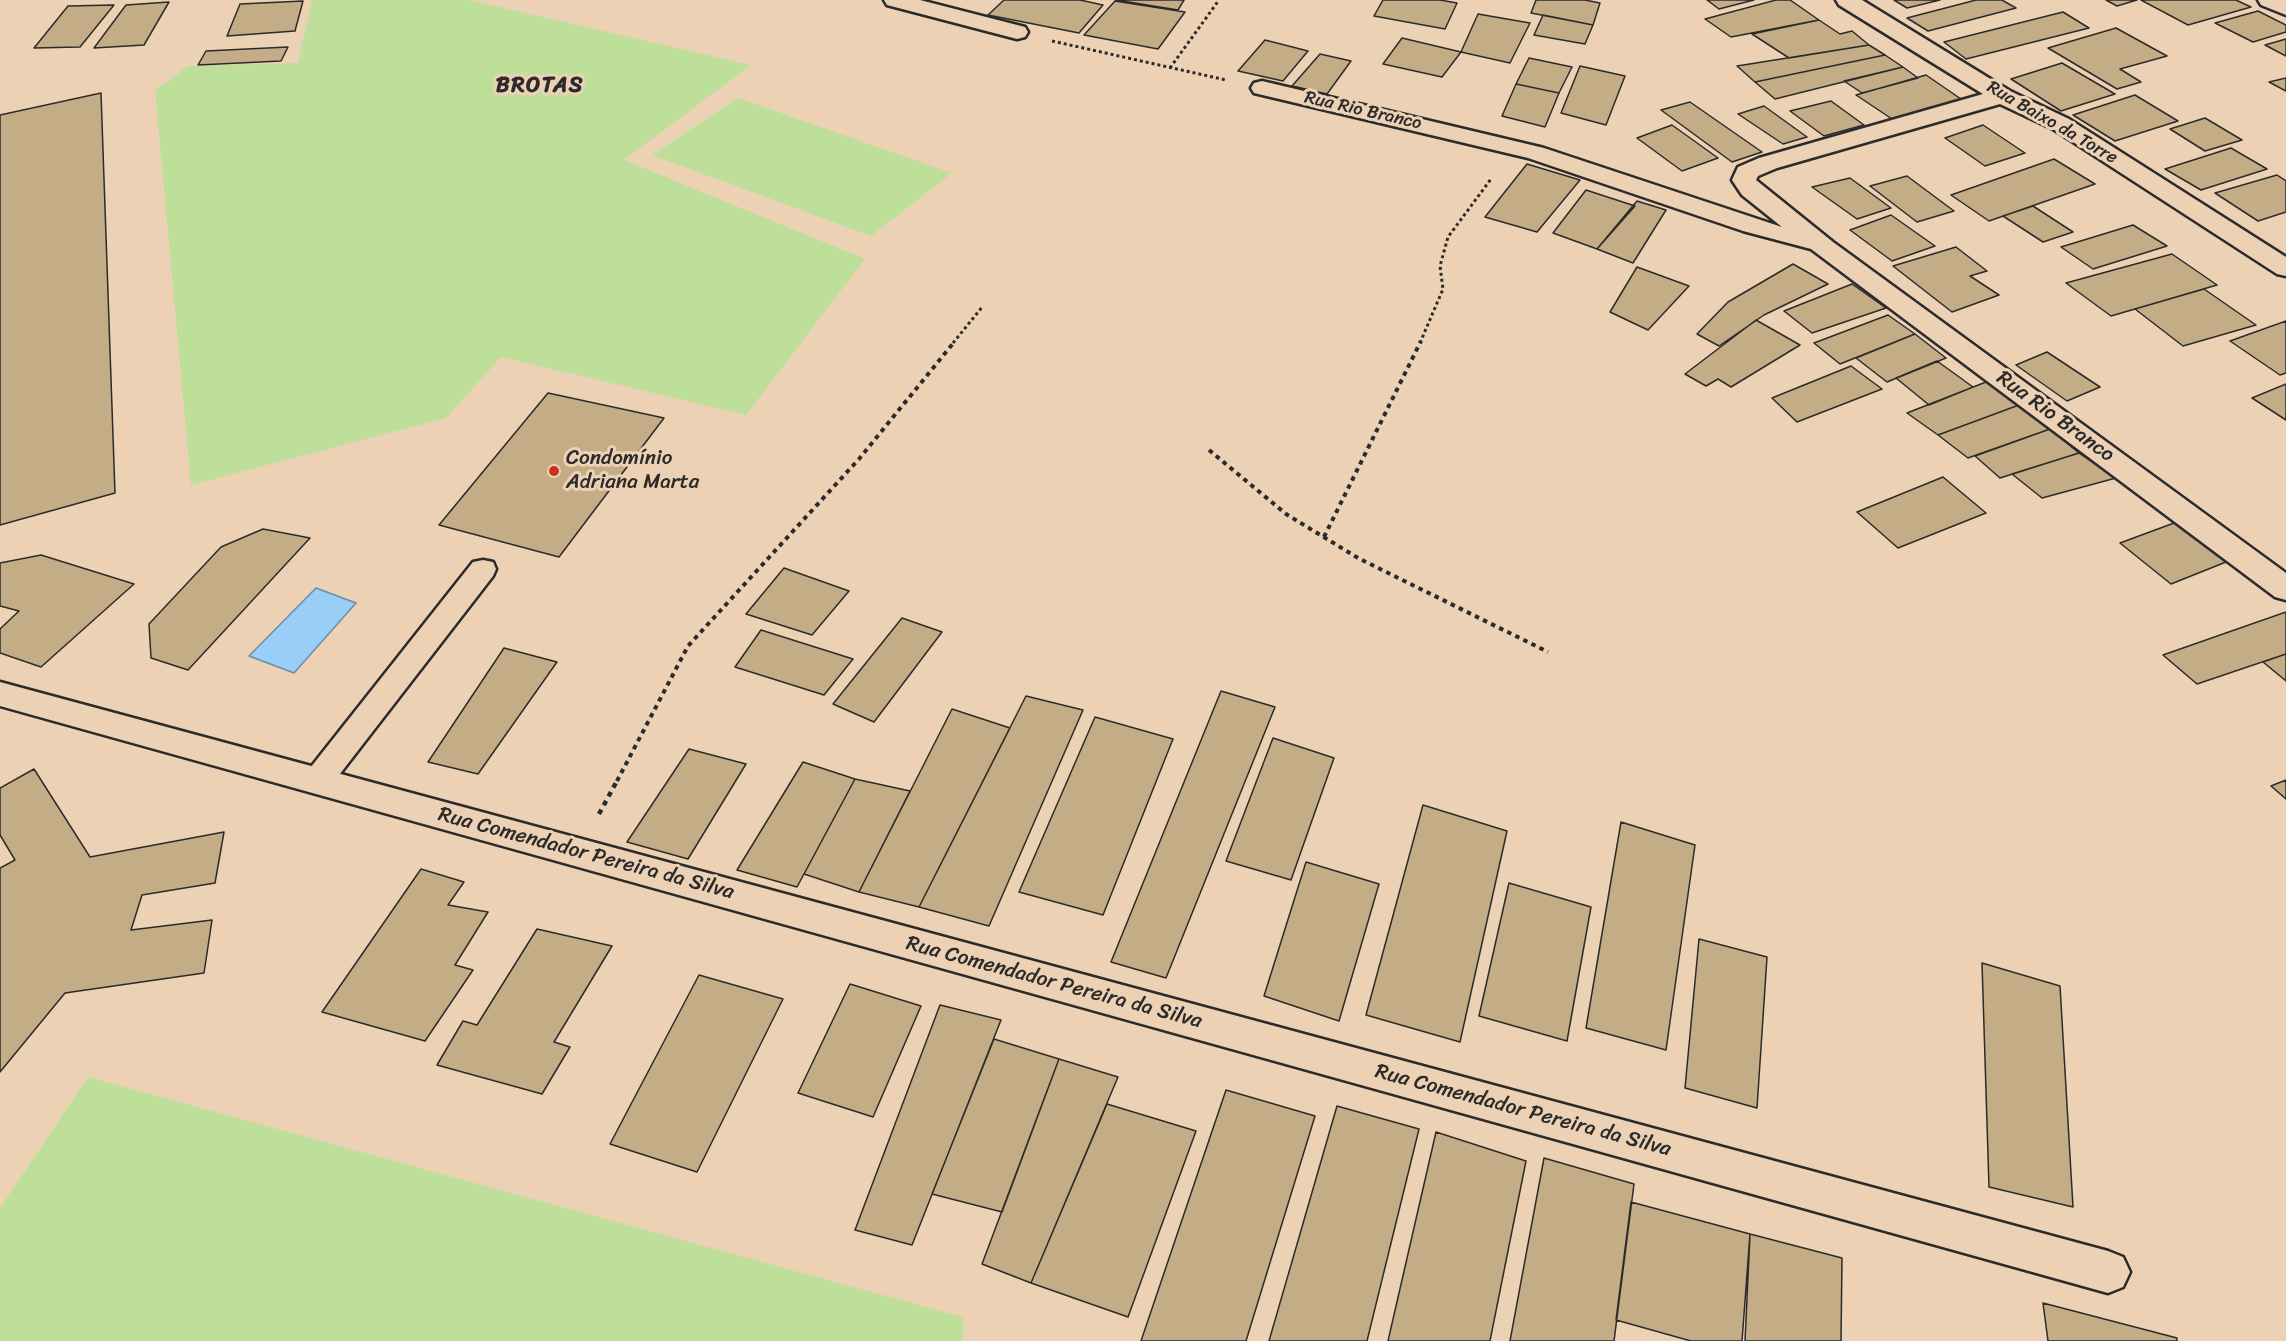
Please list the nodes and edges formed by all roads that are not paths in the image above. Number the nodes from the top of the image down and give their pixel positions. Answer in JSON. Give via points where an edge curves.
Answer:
{"nodes":[{"id":1,"x":895,"y":0,"type":"edge"},
{"id":2,"x":1846,"y":0,"type":"edge"},
{"id":3,"x":1017,"y":32,"type":"road end"},
{"id":4,"x":1262,"y":88,"type":"road end"},
{"id":5,"x":2002,"y":96,"type":"junction"},
{"id":6,"x":1824,"y":247,"type":"junction"},
{"id":7,"x":2286,"y":268,"type":"edge"},
{"id":8,"x":483,"y":569,"type":"dead end"},
{"id":9,"x":2286,"y":589,"type":"edge"},
{"id":10,"x":0,"y":694,"type":"edge"},
{"id":11,"x":318,"y":780,"type":"junction"},
{"id":12,"x":2108,"y":1272,"type":"dead end"}],
"edges":[{"from":1,"to":3,"type":"street"},
{"from":2,"to":5,"type":"street","name":"Rua Baixo da Torre"},
{"from":4,"to":6,"type":"street","name":"Rua Rio Branco","via":[[1515,148]]},
{"from":5,"to":6,"type":"street","name":"Rua Rio Branco","via":[[1747,172],[1744,180],[1751,190]]},
{"from":5,"to":7,"type":"street","name":"Rua Baixo da Torre","via":[[2061,124]]},
{"from":6,"to":9,"type":"street","name":"Rua Rio Branco"},
{"from":8,"to":11,"type":"lane"},
{"from":10,"to":11,"type":"street","name":"Rua Comendador Pereira da Silva"},
{"from":11,"to":12,"type":"street","name":"Rua Comendador Pereira da Silva"}]}
